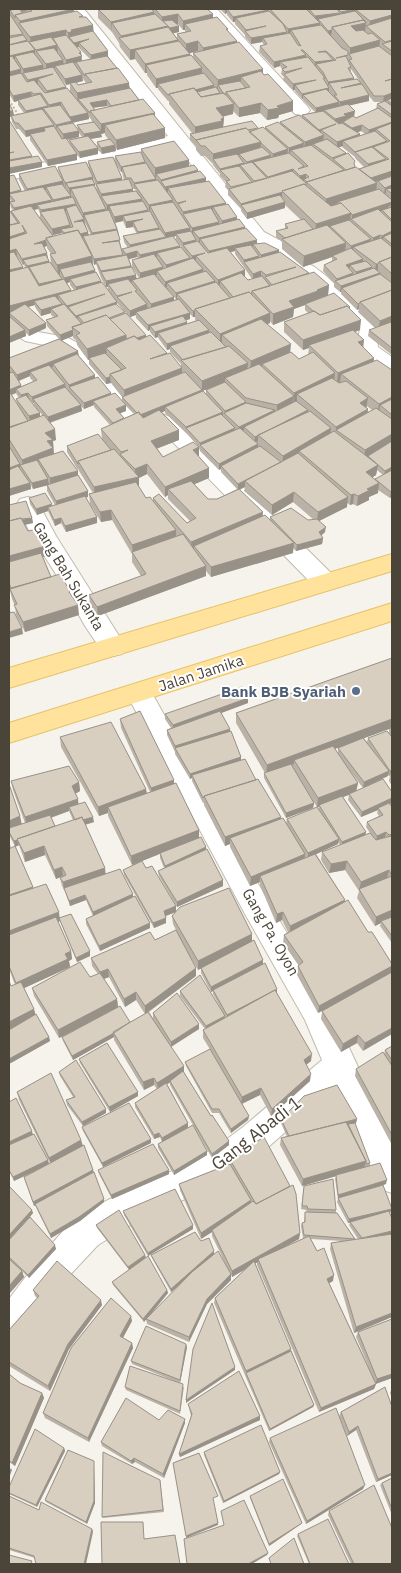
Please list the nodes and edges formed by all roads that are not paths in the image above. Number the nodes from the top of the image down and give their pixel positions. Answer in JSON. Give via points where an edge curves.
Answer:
{"nodes":[{"id":1,"x":209,"y":9,"type":"edge"},
{"id":2,"x":80,"y":13,"type":"edge"},
{"id":3,"x":103,"y":13,"type":"edge"},
{"id":4,"x":302,"y":110,"type":"dead end"},
{"id":5,"x":181,"y":139,"type":"junction"},
{"id":6,"x":9,"y":175,"type":"edge"},
{"id":7,"x":336,"y":228,"type":"edge"},
{"id":8,"x":278,"y":246,"type":"junction"},
{"id":9,"x":9,"y":321,"type":"edge"},
{"id":10,"x":392,"y":367,"type":"edge"},
{"id":11,"x":28,"y":505,"type":"edge"},
{"id":12,"x":392,"y":562,"type":"edge"},
{"id":13,"x":325,"y":582,"type":"junction"},
{"id":14,"x":392,"y":612,"type":"edge"},
{"id":15,"x":113,"y":647,"type":"junction"},
{"id":16,"x":9,"y":678,"type":"edge"},
{"id":17,"x":139,"y":693,"type":"junction"},
{"id":18,"x":9,"y":733,"type":"edge"},
{"id":19,"x":341,"y":1064,"type":"junction"},
{"id":20,"x":392,"y":1177,"type":"edge"},
{"id":21,"x":9,"y":1327,"type":"edge"}],
"edges":[{"from":1,"to":4,"type":"street"},
{"from":2,"to":3,"type":"street"},
{"from":2,"to":5,"type":"street"},
{"from":5,"to":6,"type":"street"},
{"from":5,"to":8,"type":"street","via":[[258,236],[268,245]]},
{"from":7,"to":8,"type":"street"},
{"from":8,"to":10,"type":"street","via":[[293,265],[318,279],[370,326],[368,349]]},
{"from":9,"to":13,"type":"street","via":[[32,338],[59,342],[79,352],[136,420],[157,419],[167,423]]},
{"from":11,"to":15,"type":"street","name":"Gang Bah Sukanta","via":[[46,540]]},
{"from":12,"to":13,"type":"main road"},
{"from":13,"to":15,"type":"main road"},
{"from":14,"to":17,"type":"main road","name":"Jalan Jamika"},
{"from":15,"to":16,"type":"main road"},
{"from":17,"to":18,"type":"main road","name":"Jalan Jamika"},
{"from":17,"to":19,"type":"street","name":"Gang Pa. Oyon","via":[[316,1011]]},
{"from":19,"to":20,"type":"street","name":"Gang Pa. Oyon"},
{"from":19,"to":21,"type":"street","name":"Gang Abadi 1","via":[[228,1158],[193,1179],[112,1216],[86,1234],[62,1257]]}]}
